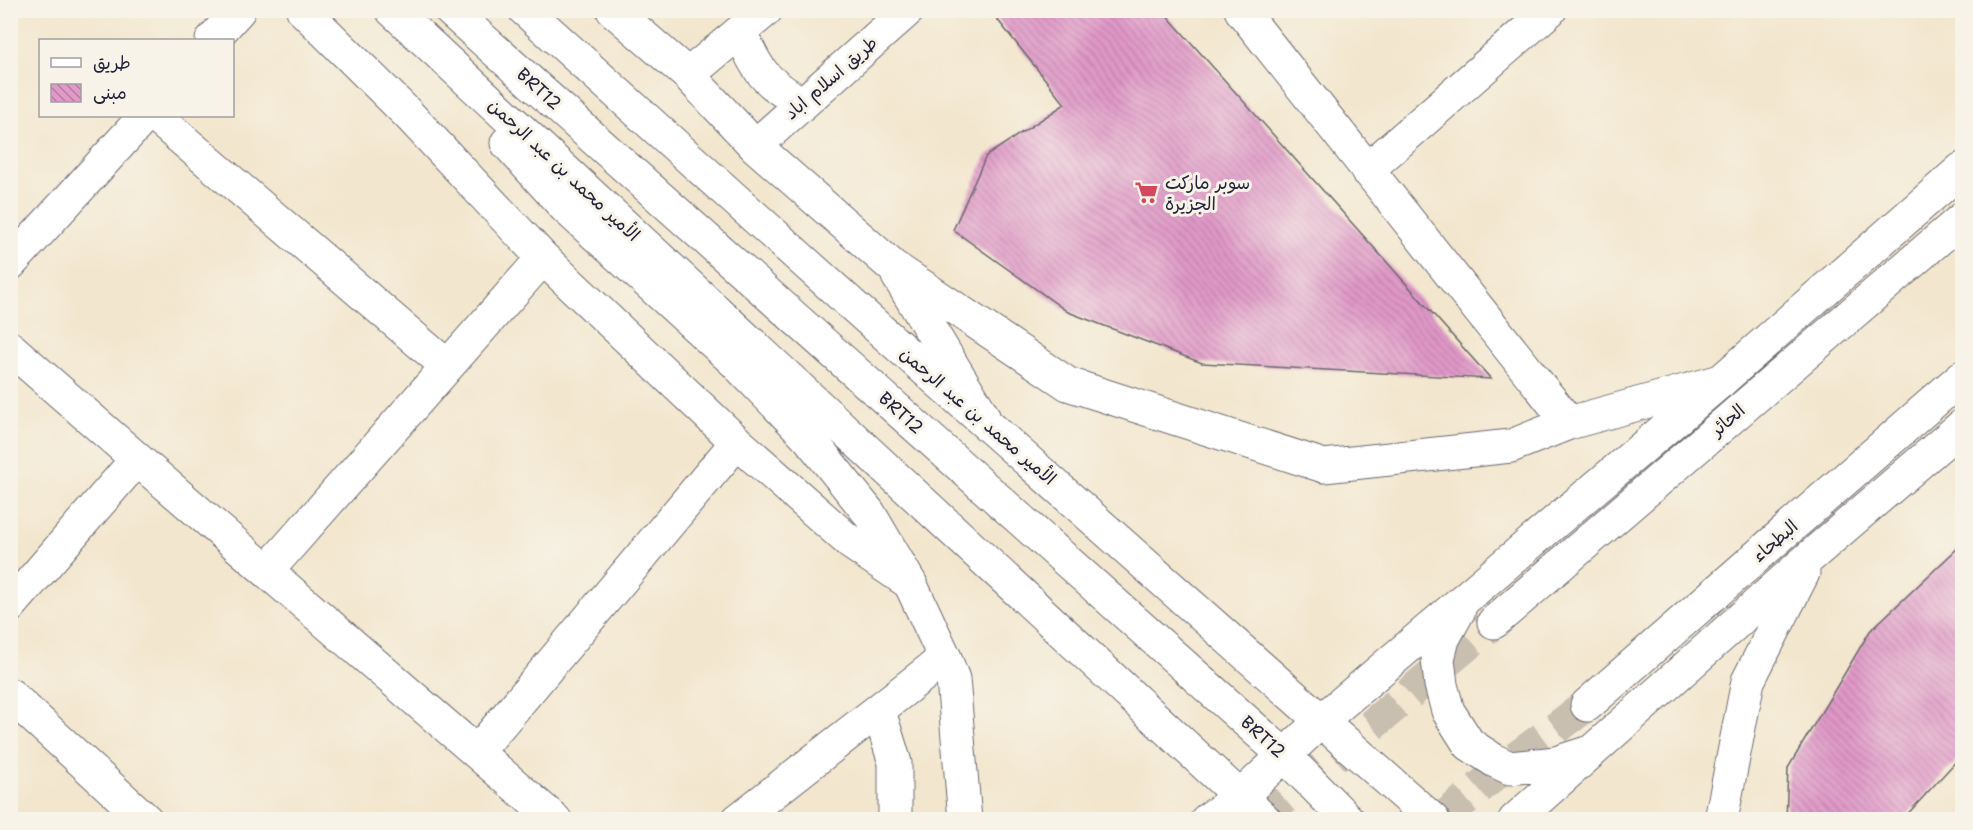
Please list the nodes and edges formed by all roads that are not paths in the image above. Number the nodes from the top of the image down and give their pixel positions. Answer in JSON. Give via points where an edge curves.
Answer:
{"nodes":[{"id":1,"x":239,"y":10,"type":"edge"},
{"id":2,"x":303,"y":10,"type":"edge"},
{"id":3,"x":387,"y":10,"type":"edge"},
{"id":4,"x":392,"y":10,"type":"edge"},
{"id":5,"x":450,"y":10,"type":"edge"},
{"id":6,"x":525,"y":10,"type":"edge"},
{"id":7,"x":613,"y":10,"type":"edge"},
{"id":8,"x":766,"y":10,"type":"edge"},
{"id":9,"x":908,"y":10,"type":"edge"},
{"id":10,"x":1242,"y":10,"type":"edge"},
{"id":11,"x":1550,"y":10,"type":"edge"},
{"id":12,"x":741,"y":32,"type":"junction"},
{"id":13,"x":213,"y":39,"type":"edge"},
{"id":14,"x":688,"y":75,"type":"junction"},
{"id":15,"x":801,"y":103,"type":"junction"},
{"id":16,"x":144,"y":117,"type":"edge"},
{"id":17,"x":156,"y":117,"type":"edge"},
{"id":18,"x":755,"y":146,"type":"junction"},
{"id":19,"x":1962,"y":169,"type":"edge"},
{"id":20,"x":1367,"y":170,"type":"junction"},
{"id":21,"x":1962,"y":219,"type":"edge"},
{"id":22,"x":543,"y":258,"type":"junction"},
{"id":23,"x":10,"y":264,"type":"edge"},
{"id":24,"x":892,"y":266,"type":"junction"},
{"id":25,"x":10,"y":348,"type":"edge"},
{"id":26,"x":447,"y":366,"type":"junction"},
{"id":27,"x":1962,"y":376,"type":"edge"},
{"id":28,"x":1721,"y":381,"type":"junction"},
{"id":29,"x":1569,"y":423,"type":"junction"},
{"id":30,"x":989,"y":425,"type":"junction"},
{"id":31,"x":1962,"y":426,"type":"edge"},
{"id":32,"x":737,"y":442,"type":"junction"},
{"id":33,"x":137,"y":459,"type":"junction"},
{"id":34,"x":1811,"y":556,"type":"junction"},
{"id":35,"x":267,"y":571,"type":"junction"},
{"id":36,"x":910,"y":583,"type":"junction"},
{"id":37,"x":1465,"y":598,"type":"junction"},
{"id":38,"x":10,"y":606,"type":"edge"},
{"id":39,"x":1494,"y":622,"type":"tunnel mouth"},
{"id":40,"x":945,"y":658,"type":"junction"},
{"id":41,"x":10,"y":695,"type":"edge"},
{"id":42,"x":1587,"y":705,"type":"tunnel mouth"},
{"id":43,"x":879,"y":711,"type":"junction"},
{"id":44,"x":1322,"y":720,"type":"junction"},
{"id":45,"x":1593,"y":751,"type":"junction"},
{"id":46,"x":477,"y":752,"type":"junction"},
{"id":47,"x":1284,"y":755,"type":"junction"},
{"id":48,"x":1241,"y":796,"type":"junction"},
{"id":49,"x":146,"y":819,"type":"edge"},
{"id":50,"x":555,"y":819,"type":"edge"},
{"id":51,"x":738,"y":819,"type":"edge"},
{"id":52,"x":895,"y":819,"type":"edge"},
{"id":53,"x":965,"y":819,"type":"edge"},
{"id":54,"x":1207,"y":819,"type":"edge"},
{"id":55,"x":1265,"y":819,"type":"edge"},
{"id":56,"x":1348,"y":819,"type":"edge"},
{"id":57,"x":1433,"y":819,"type":"edge"},
{"id":58,"x":1515,"y":819,"type":"edge"},
{"id":59,"x":1721,"y":819,"type":"edge"}],
"edges":[{"from":1,"to":13,"type":"main road"},
{"from":2,"to":22,"type":"main road","via":[[407,113]]},
{"from":3,"to":36,"type":"main road","via":[[565,207],[734,361],[808,437],[869,513]]},
{"from":4,"to":48,"type":"main road","name":"الأمير محمد بن عبد الرحمن"},
{"from":5,"to":47,"type":"main road","name":"BRT12"},
{"from":6,"to":30,"type":"main road","name":"الأمير محمد بن عبد الرحمن"},
{"from":7,"to":14,"type":"main road"},
{"from":8,"to":12,"type":"main road"},
{"from":9,"to":15,"type":"main road","name":"طريق اسلام اباد"},
{"from":10,"to":20,"type":"main road"},
{"from":11,"to":20,"type":"main road"},
{"from":12,"to":14,"type":"main road"},
{"from":12,"to":15,"type":"main road","via":[[762,74]]},
{"from":14,"to":18,"type":"main road"},
{"from":15,"to":18,"type":"main road","name":"طريق اسلام اباد"},
{"from":16,"to":23,"type":"main road"},
{"from":17,"to":26,"type":"main road"},
{"from":18,"to":24,"type":"main road"},
{"from":19,"to":28,"type":"main road"},
{"from":20,"to":29,"type":"main road"},
{"from":21,"to":39,"type":"main road","name":"الحائر"},
{"from":22,"to":26,"type":"main road"},
{"from":22,"to":32,"type":"main road"},
{"from":24,"to":29,"type":"main road","via":[[1068,384],[1324,466],[1511,446]]},
{"from":24,"to":30,"type":"main road"},
{"from":25,"to":33,"type":"main road"},
{"from":26,"to":35,"type":"main road"},
{"from":27,"to":42,"type":"main road","name":"البطحاء"},
{"from":28,"to":29,"type":"main road"},
{"from":28,"to":37,"type":"main road"},
{"from":30,"to":44,"type":"main road","name":"الأمير محمد بن عبد الرحمن"},
{"from":31,"to":34,"type":"main road"},
{"from":32,"to":36,"type":"main road","via":[[851,543]]},
{"from":32,"to":46,"type":"main road"},
{"from":33,"to":35,"type":"main road"},
{"from":33,"to":38,"type":"main road"},
{"from":34,"to":45,"type":"main road"},
{"from":34,"to":59,"type":"main road","via":[[1748,681]]},
{"from":35,"to":46,"type":"main road"},
{"from":36,"to":40,"type":"main road"},
{"from":37,"to":44,"type":"main road"},
{"from":37,"to":45,"type":"main road","via":[[1443,639],[1438,658],[1448,711],[1470,744],[1510,768],[1556,763]]},
{"from":40,"to":43,"type":"main road"},
{"from":40,"to":53,"type":"main road","via":[[953,679]]},
{"from":41,"to":49,"type":"main road"},
{"from":43,"to":51,"type":"main road"},
{"from":43,"to":52,"type":"main road","via":[[895,763]]},
{"from":44,"to":47,"type":"main road"},
{"from":44,"to":57,"type":"main road","name":"الأمير محمد بن عبد الرحمن"},
{"from":45,"to":58,"type":"main road"},
{"from":46,"to":50,"type":"main road"},
{"from":47,"to":48,"type":"main road"},
{"from":47,"to":56,"type":"main road","name":"BRT12"},
{"from":48,"to":54,"type":"main road"},
{"from":48,"to":55,"type":"main road","name":"الأمير محمد بن عبد الرحمن"}]}
